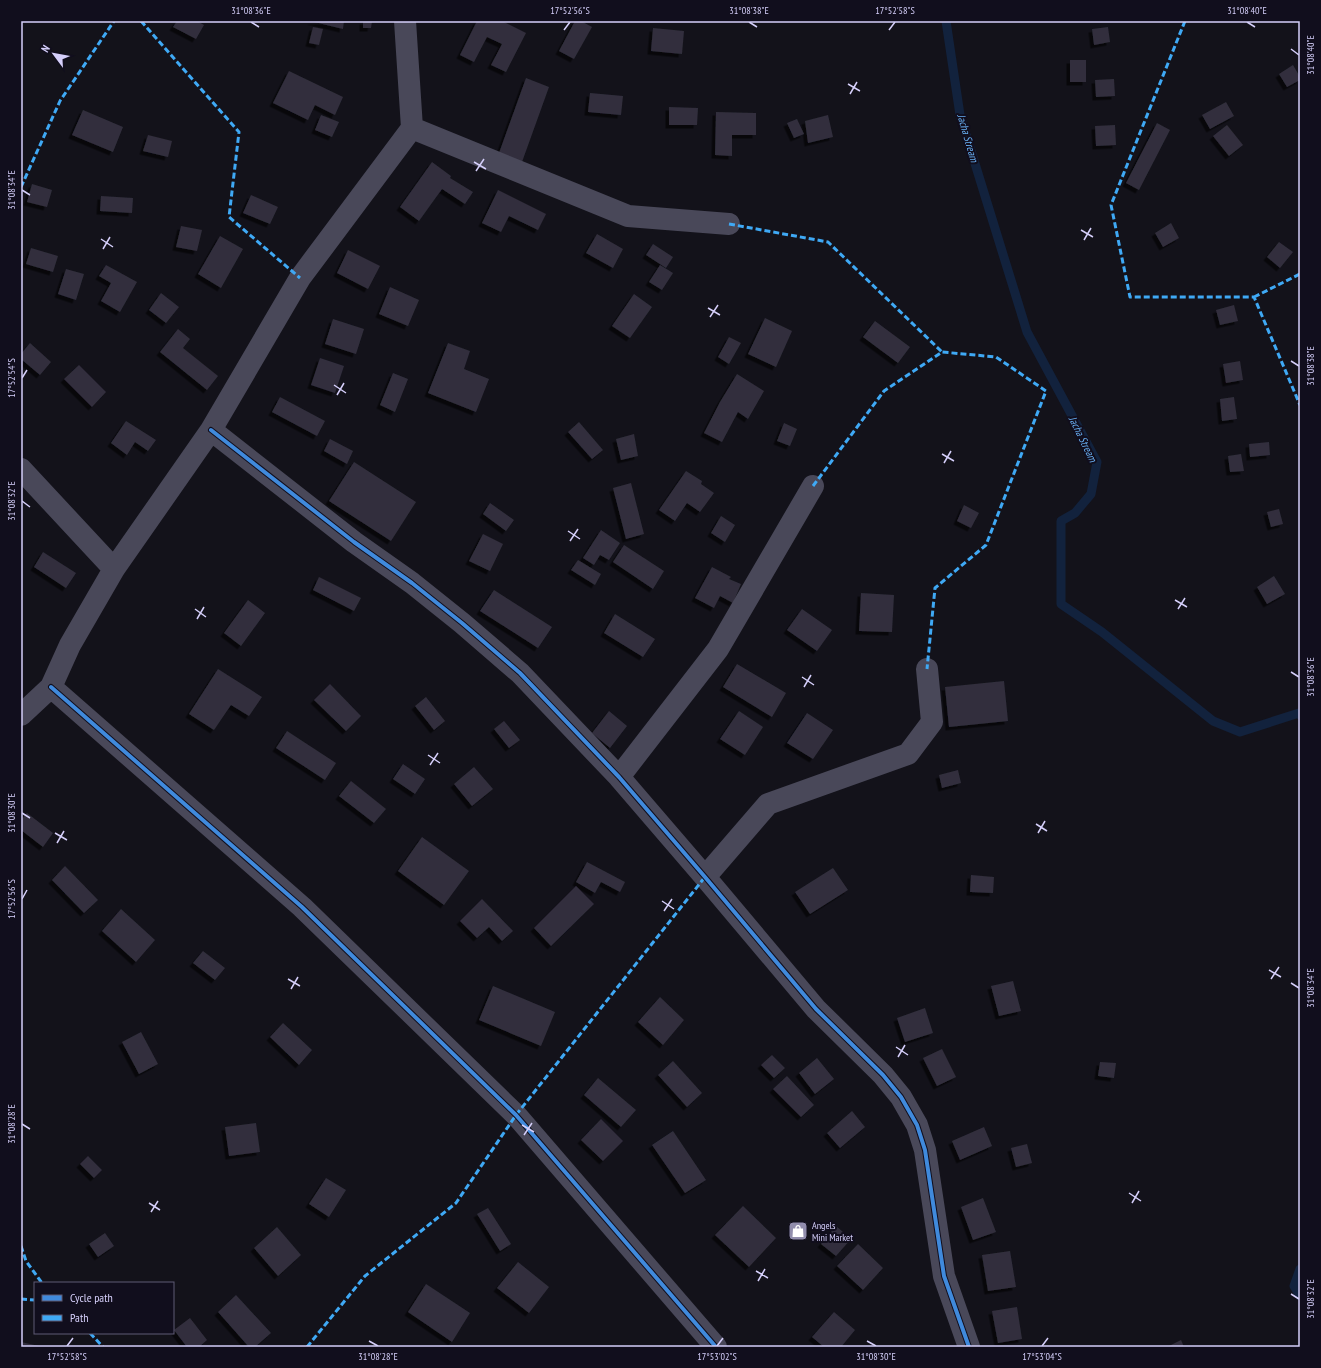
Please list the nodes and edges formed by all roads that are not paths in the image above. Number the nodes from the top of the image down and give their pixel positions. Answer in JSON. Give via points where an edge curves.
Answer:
{"nodes":[{"id":1,"x":405,"y":21,"type":"edge"},
{"id":2,"x":412,"y":128,"type":"junction"},
{"id":3,"x":729,"y":224,"type":"dead end"},
{"id":4,"x":211,"y":430,"type":"junction"},
{"id":5,"x":21,"y":469,"type":"edge"},
{"id":6,"x":813,"y":486,"type":"dead end"},
{"id":7,"x":114,"y":569,"type":"junction"},
{"id":8,"x":927,"y":668,"type":"dead end"},
{"id":9,"x":51,"y":687,"type":"junction"},
{"id":10,"x":21,"y":715,"type":"edge"},
{"id":11,"x":619,"y":777,"type":"junction"},
{"id":12,"x":705,"y":877,"type":"junction"},
{"id":13,"x":716,"y":1347,"type":"edge"},
{"id":14,"x":969,"y":1347,"type":"edge"}],
"edges":[{"from":1,"to":2,"type":"street"},
{"from":2,"to":3,"type":"street","via":[[628,216]]},
{"from":2,"to":4,"type":"street","via":[[300,278]]},
{"from":4,"to":7,"type":"street"},
{"from":4,"to":11,"type":"street","via":[[462,623],[520,673]]},
{"from":5,"to":7,"type":"street"},
{"from":6,"to":11,"type":"street","via":[[718,649]]},
{"from":7,"to":9,"type":"street","via":[[70,645]]},
{"from":8,"to":12,"type":"street","via":[[932,722],[908,754],[768,804]]},
{"from":9,"to":10,"type":"street"},
{"from":9,"to":13,"type":"street","via":[[302,907],[516,1115]]},
{"from":11,"to":12,"type":"street"},
{"from":12,"to":14,"type":"street","via":[[816,1009],[884,1074],[917,1125],[925,1150],[944,1276]]}]}
